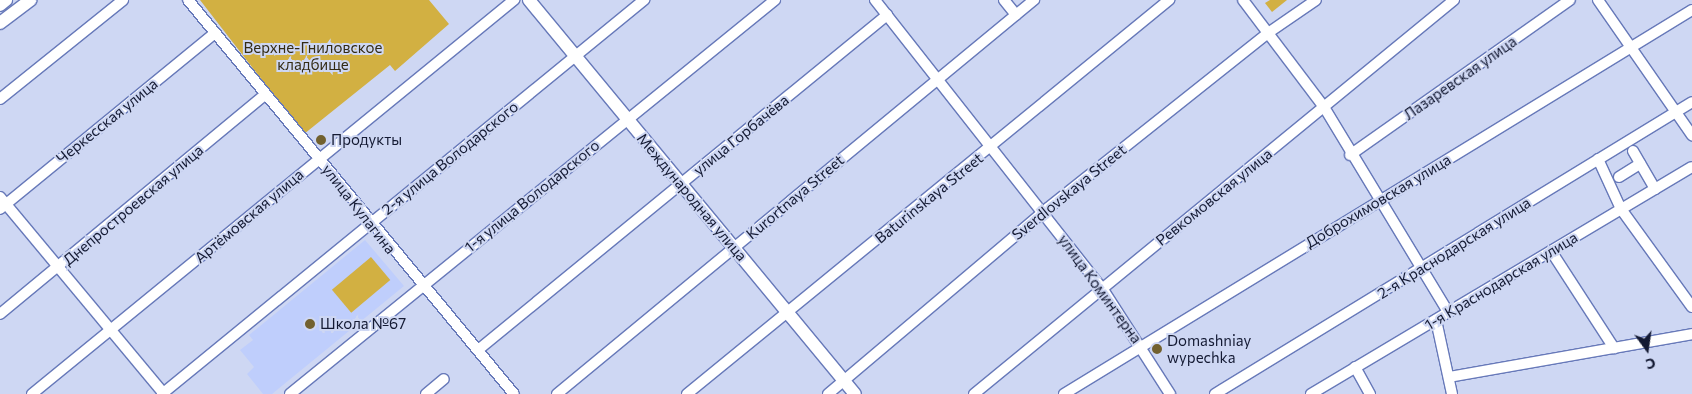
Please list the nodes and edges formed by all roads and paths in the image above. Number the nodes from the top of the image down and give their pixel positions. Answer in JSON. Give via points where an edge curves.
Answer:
{"nodes":[{"id":1,"x":6,"y":0,"type":"edge"},
{"id":2,"x":30,"y":0,"type":"edge"},
{"id":3,"x":123,"y":0,"type":"edge"},
{"id":4,"x":188,"y":0,"type":"edge"},
{"id":5,"x":514,"y":0,"type":"edge"},
{"id":6,"x":529,"y":0,"type":"edge"},
{"id":7,"x":644,"y":0,"type":"edge"},
{"id":8,"x":774,"y":0,"type":"edge"},
{"id":9,"x":875,"y":0,"type":"edge"},
{"id":10,"x":1004,"y":0,"type":"edge"},
{"id":11,"x":1034,"y":0,"type":"edge"},
{"id":12,"x":1169,"y":0,"type":"edge"},
{"id":13,"x":1243,"y":0,"type":"edge"},
{"id":14,"x":1316,"y":0,"type":"edge"},
{"id":15,"x":1454,"y":0,"type":"edge"},
{"id":16,"x":1570,"y":0,"type":"edge"},
{"id":17,"x":1598,"y":0,"type":"edge"},
{"id":18,"x":0,"y":5,"type":"edge"},
{"id":19,"x":1692,"y":10,"type":"edge"},
{"id":20,"x":887,"y":15,"type":"junction"},
{"id":21,"x":1016,"y":15,"type":"junction"},
{"id":22,"x":0,"y":23,"type":"edge"},
{"id":23,"x":1268,"y":33,"type":"junction"},
{"id":24,"x":214,"y":34,"type":"junction"},
{"id":25,"x":1632,"y":46,"type":"junction"},
{"id":26,"x":576,"y":56,"type":"junction"},
{"id":27,"x":938,"y":78,"type":"junction"},
{"id":28,"x":265,"y":96,"type":"junction"},
{"id":29,"x":0,"y":99,"type":"edge"},
{"id":30,"x":1692,"y":102,"type":"edge"},
{"id":31,"x":1324,"y":107,"type":"junction"},
{"id":32,"x":1677,"y":111,"type":"junction"},
{"id":33,"x":628,"y":119,"type":"junction"},
{"id":34,"x":1692,"y":135,"type":"edge"},
{"id":35,"x":991,"y":147,"type":"junction"},
{"id":36,"x":1633,"y":151,"type":"dead end"},
{"id":37,"x":1350,"y":155,"type":"junction"},
{"id":38,"x":317,"y":159,"type":"junction"},
{"id":39,"x":1598,"y":159,"type":"junction"},
{"id":40,"x":1640,"y":164,"type":"junction"},
{"id":41,"x":1692,"y":167,"type":"edge"},
{"id":42,"x":1619,"y":177,"type":"dead end"},
{"id":43,"x":681,"y":185,"type":"junction"},
{"id":44,"x":1655,"y":189,"type":"junction"},
{"id":45,"x":1378,"y":200,"type":"junction"},
{"id":46,"x":2,"y":203,"type":"edge"},
{"id":47,"x":1622,"y":209,"type":"junction"},
{"id":48,"x":1043,"y":212,"type":"junction"},
{"id":49,"x":370,"y":223,"type":"junction"},
{"id":50,"x":734,"y":248,"type":"junction"},
{"id":51,"x":1551,"y":251,"type":"junction"},
{"id":52,"x":58,"y":268,"type":"junction"},
{"id":53,"x":1420,"y":268,"type":"junction"},
{"id":54,"x":420,"y":286,"type":"junction"},
{"id":55,"x":1102,"y":288,"type":"junction"},
{"id":56,"x":1692,"y":307,"type":"edge"},
{"id":57,"x":787,"y":312,"type":"junction"},
{"id":58,"x":1448,"y":312,"type":"junction"},
{"id":59,"x":0,"y":314,"type":"edge"},
{"id":60,"x":1436,"y":320,"type":"junction"},
{"id":61,"x":113,"y":329,"type":"junction"},
{"id":62,"x":1692,"y":334,"type":"edge"},
{"id":63,"x":1142,"y":345,"type":"junction"},
{"id":64,"x":1614,"y":348,"type":"junction"},
{"id":65,"x":478,"y":350,"type":"junction"},
{"id":66,"x":1355,"y":367,"type":"junction"},
{"id":67,"x":1449,"y":378,"type":"junction"},
{"id":68,"x":444,"y":379,"type":"dead end"},
{"id":69,"x":844,"y":381,"type":"junction"},
{"id":70,"x":32,"y":394,"type":"edge"},
{"id":71,"x":163,"y":394,"type":"edge"},
{"id":72,"x":290,"y":394,"type":"edge"},
{"id":73,"x":426,"y":394,"type":"edge"},
{"id":74,"x":514,"y":394,"type":"edge"},
{"id":75,"x":557,"y":394,"type":"edge"},
{"id":76,"x":687,"y":394,"type":"edge"},
{"id":77,"x":828,"y":394,"type":"edge"},
{"id":78,"x":855,"y":394,"type":"edge"},
{"id":79,"x":974,"y":394,"type":"edge"},
{"id":80,"x":1064,"y":394,"type":"edge"},
{"id":81,"x":1170,"y":394,"type":"edge"},
{"id":82,"x":1215,"y":394,"type":"edge"},
{"id":83,"x":1311,"y":394,"type":"edge"},
{"id":84,"x":1370,"y":394,"type":"edge"},
{"id":85,"x":1452,"y":394,"type":"edge"}],
"edges":[{"from":1,"to":18,"type":"main road"},
{"from":2,"to":22,"type":"main road"},
{"from":3,"to":29,"type":"street"},
{"from":4,"to":24,"type":"street","name":"улица Кулагина"},
{"from":5,"to":38,"type":"street","name":"Артёмовская улица"},
{"from":6,"to":26,"type":"main road","name":"Международная улица"},
{"from":7,"to":26,"type":"street","name":"2-я улица Володарского"},
{"from":8,"to":33,"type":"street","name":"1-я улица Володарского"},
{"from":9,"to":20,"type":"street","name":"улица Коминтерна"},
{"from":10,"to":21,"type":"street"},
{"from":11,"to":21,"type":"street","name":"Kurortnaya Street"},
{"from":12,"to":35,"type":"street","name":"Baturinskaya Street"},
{"from":13,"to":23,"type":"street"},
{"from":14,"to":23,"type":"street","name":"Sverdlovskaya Street"},
{"from":15,"to":31,"type":"street","name":"Ревкомовская улица"},
{"from":16,"to":37,"type":"street","name":"Лазаревская улица"},
{"from":17,"to":25,"type":"street"},
{"from":19,"to":25,"type":"street","name":"Доброхимовская улица"},
{"from":20,"to":27,"type":"street","name":"улица Коминтерна"},
{"from":20,"to":43,"type":"street","name":"улица Горбачёва"},
{"from":21,"to":27,"type":"street","name":"Kurortnaya Street"},
{"from":23,"to":31,"type":"street"},
{"from":23,"to":48,"type":"street","name":"Sverdlovskaya Street"},
{"from":24,"to":28,"type":"street","name":"улица Кулагина"},
{"from":24,"to":46,"type":"street","name":"Черкесская улица"},
{"from":25,"to":32,"type":"street"},
{"from":25,"to":45,"type":"street","name":"Доброхимовская улица"},
{"from":26,"to":33,"type":"main road","name":"Международная улица"},
{"from":26,"to":49,"type":"street","name":"2-я улица Володарского"},
{"from":27,"to":35,"type":"street","name":"улица Коминтерна"},
{"from":27,"to":50,"type":"street","name":"Kurortnaya Street"},
{"from":28,"to":38,"type":"street","name":"улица Кулагина"},
{"from":28,"to":52,"type":"street","name":"Днепростроевская улица"},
{"from":30,"to":32,"type":"street","name":"2-я Краснодарская улица"},
{"from":31,"to":37,"type":"street"},
{"from":31,"to":55,"type":"street","name":"Ревкомовская улица"},
{"from":32,"to":34,"type":"street"},
{"from":32,"to":39,"type":"street","name":"2-я Краснодарская улица"},
{"from":33,"to":43,"type":"main road","name":"Международная улица"},
{"from":33,"to":54,"type":"street","name":"1-я улица Володарского"},
{"from":35,"to":48,"type":"street","name":"улица Коминтерна"},
{"from":35,"to":57,"type":"street","name":"Baturinskaya Street"},
{"from":36,"to":40,"type":"street"},
{"from":37,"to":45,"type":"street"},
{"from":38,"to":49,"type":"street","name":"улица Кулагина","via":[[326,163]]},
{"from":38,"to":61,"type":"street","name":"Артёмовская улица"},
{"from":39,"to":47,"type":"street"},
{"from":39,"to":53,"type":"street","name":"2-я Краснодарская улица"},
{"from":40,"to":42,"type":"street"},
{"from":40,"to":44,"type":"street"},
{"from":41,"to":44,"type":"street","name":"1-я Краснодарская улица"},
{"from":43,"to":50,"type":"main road","name":"Международная улица"},
{"from":43,"to":65,"type":"street","name":"улица Горбачёва"},
{"from":44,"to":47,"type":"street","name":"1-я Краснодарская улица"},
{"from":45,"to":53,"type":"street"},
{"from":45,"to":63,"type":"street","name":"Доброхимовская улица"},
{"from":46,"to":52,"type":"street"},
{"from":47,"to":51,"type":"street","name":"1-я Краснодарская улица"},
{"from":47,"to":56,"type":"street"},
{"from":48,"to":55,"type":"street","name":"улица Коминтерна"},
{"from":48,"to":69,"type":"street","name":"Sverdlovskaya Street"},
{"from":49,"to":54,"type":"street","name":"улица Кулагина"},
{"from":49,"to":71,"type":"street","name":"2-я улица Володарского"},
{"from":50,"to":57,"type":"main road","name":"Международная улица"},
{"from":50,"to":75,"type":"street","name":"Kurortnaya Street"},
{"from":51,"to":58,"type":"street","name":"1-я Краснодарская улица"},
{"from":51,"to":64,"type":"street"},
{"from":52,"to":59,"type":"street","name":"Днепростроевская улица"},
{"from":52,"to":61,"type":"street"},
{"from":53,"to":58,"type":"street"},
{"from":53,"to":82,"type":"street","name":"2-я Краснодарская улица"},
{"from":54,"to":65,"type":"street","name":"улица Кулагина"},
{"from":54,"to":72,"type":"street","name":"1-я улица Володарского"},
{"from":55,"to":63,"type":"street","name":"улица Коминтерна"},
{"from":55,"to":79,"type":"street","name":"Ревкомовская улица"},
{"from":57,"to":69,"type":"main road","name":"Международная улица"},
{"from":57,"to":76,"type":"street","name":"Baturinskaya Street"},
{"from":58,"to":60,"type":"street","name":"1-я Краснодарская улица"},
{"from":60,"to":66,"type":"street","name":"1-я Краснодарская улица"},
{"from":60,"to":67,"type":"street"},
{"from":61,"to":70,"type":"street","name":"Артёмовская улица"},
{"from":61,"to":71,"type":"street"},
{"from":62,"to":64,"type":"street"},
{"from":63,"to":80,"type":"street","name":"Доброхимовская улица"},
{"from":63,"to":81,"type":"street","name":"улица Коминтерна"},
{"from":64,"to":67,"type":"street"},
{"from":65,"to":74,"type":"street","name":"улица Кулагина"},
{"from":66,"to":83,"type":"street","name":"1-я Краснодарская улица"},
{"from":66,"to":84,"type":"street"},
{"from":67,"to":85,"type":"street"},
{"from":68,"to":73,"type":"street"},
{"from":69,"to":77,"type":"street","name":"Sverdlovskaya Street"},
{"from":69,"to":78,"type":"main road","name":"Международная улица"}]}
